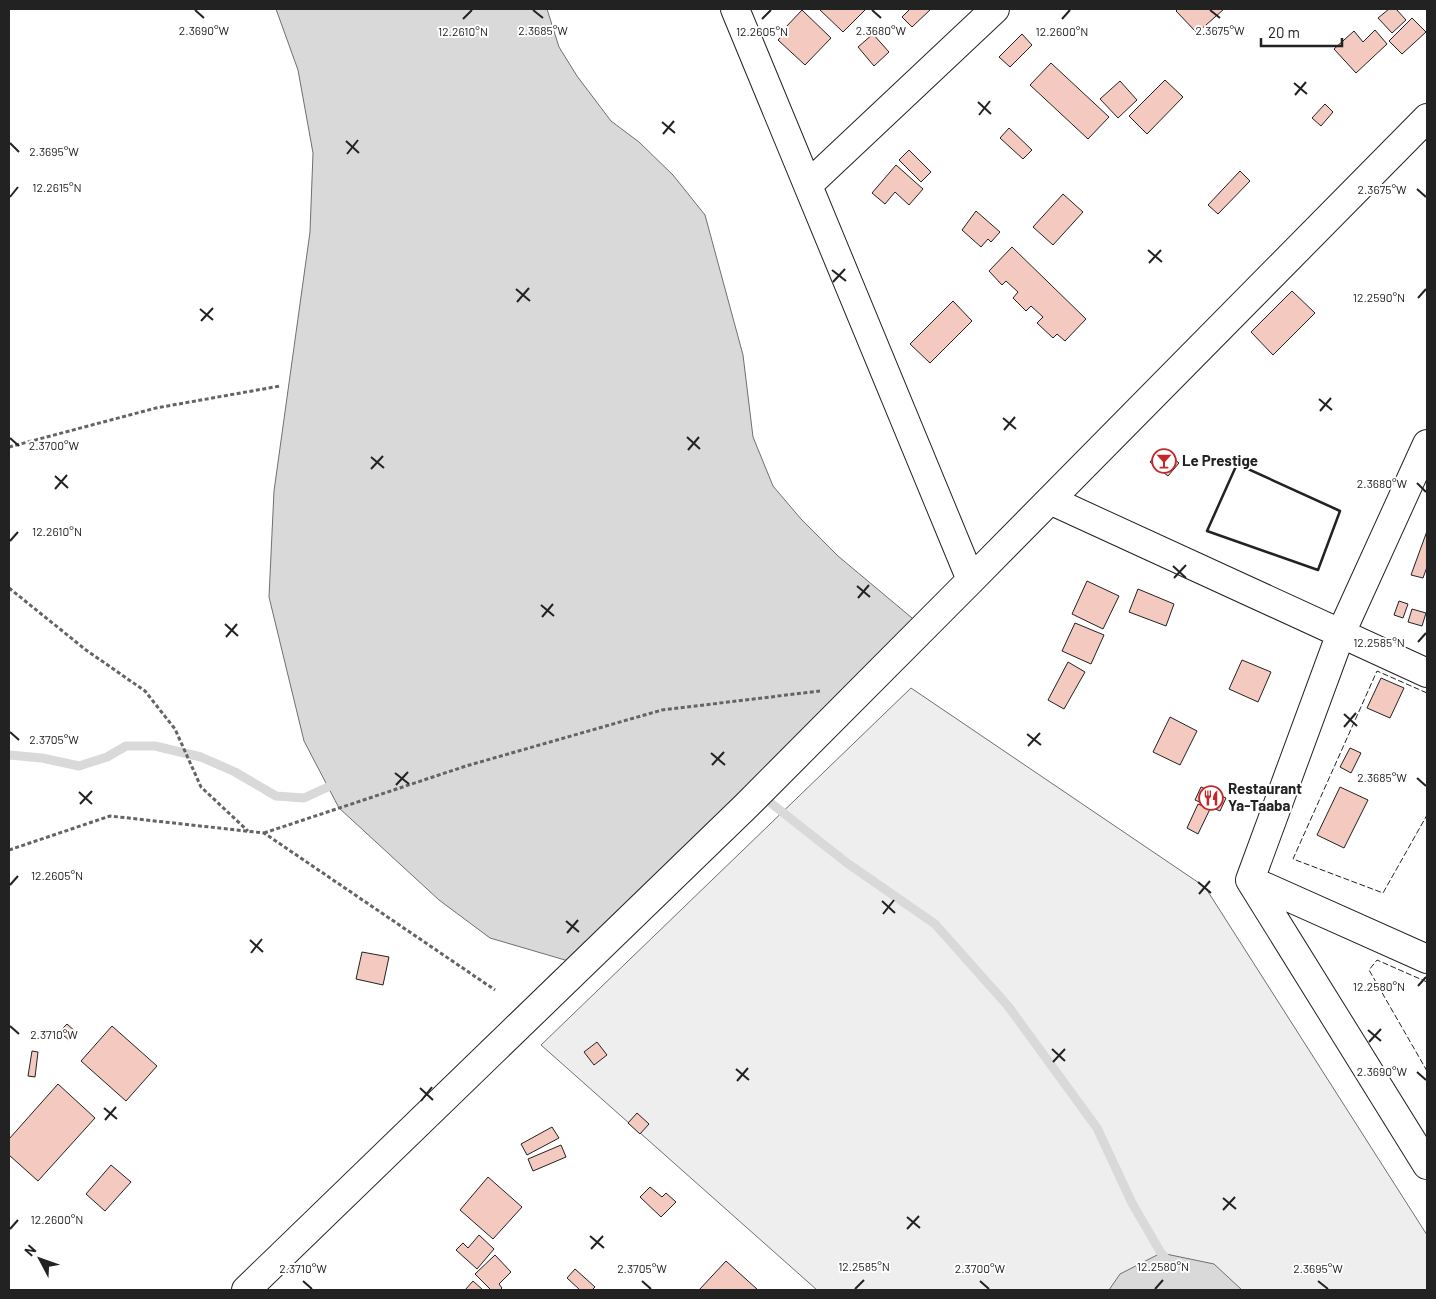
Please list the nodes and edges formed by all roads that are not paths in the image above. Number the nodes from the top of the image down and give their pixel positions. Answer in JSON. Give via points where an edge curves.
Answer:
{"nodes":[{"id":1,"x":735,"y":9,"type":"edge"},
{"id":2,"x":995,"y":9,"type":"edge"},
{"id":3,"x":1427,"y":118,"type":"edge"},
{"id":4,"x":808,"y":186,"type":"junction"},
{"id":5,"x":1427,"y":444,"type":"edge"},
{"id":6,"x":1050,"y":500,"type":"junction"},
{"id":7,"x":972,"y":580,"type":"junction"},
{"id":8,"x":1341,"y":633,"type":"junction"},
{"id":9,"x":1427,"y":673,"type":"edge"},
{"id":10,"x":1250,"y":880,"type":"junction"},
{"id":11,"x":1427,"y":959,"type":"edge"},
{"id":12,"x":1427,"y":1165,"type":"edge"},
{"id":13,"x":246,"y":1290,"type":"edge"}],
"edges":[{"from":1,"to":4,"type":"street"},
{"from":2,"to":4,"type":"street"},
{"from":3,"to":6,"type":"street"},
{"from":4,"to":7,"type":"street"},
{"from":5,"to":8,"type":"street"},
{"from":6,"to":7,"type":"street"},
{"from":6,"to":8,"type":"street"},
{"from":7,"to":13,"type":"street","via":[[746,806]]},
{"from":8,"to":9,"type":"street"},
{"from":8,"to":10,"type":"street"},
{"from":10,"to":11,"type":"street"},
{"from":10,"to":12,"type":"street"}]}
